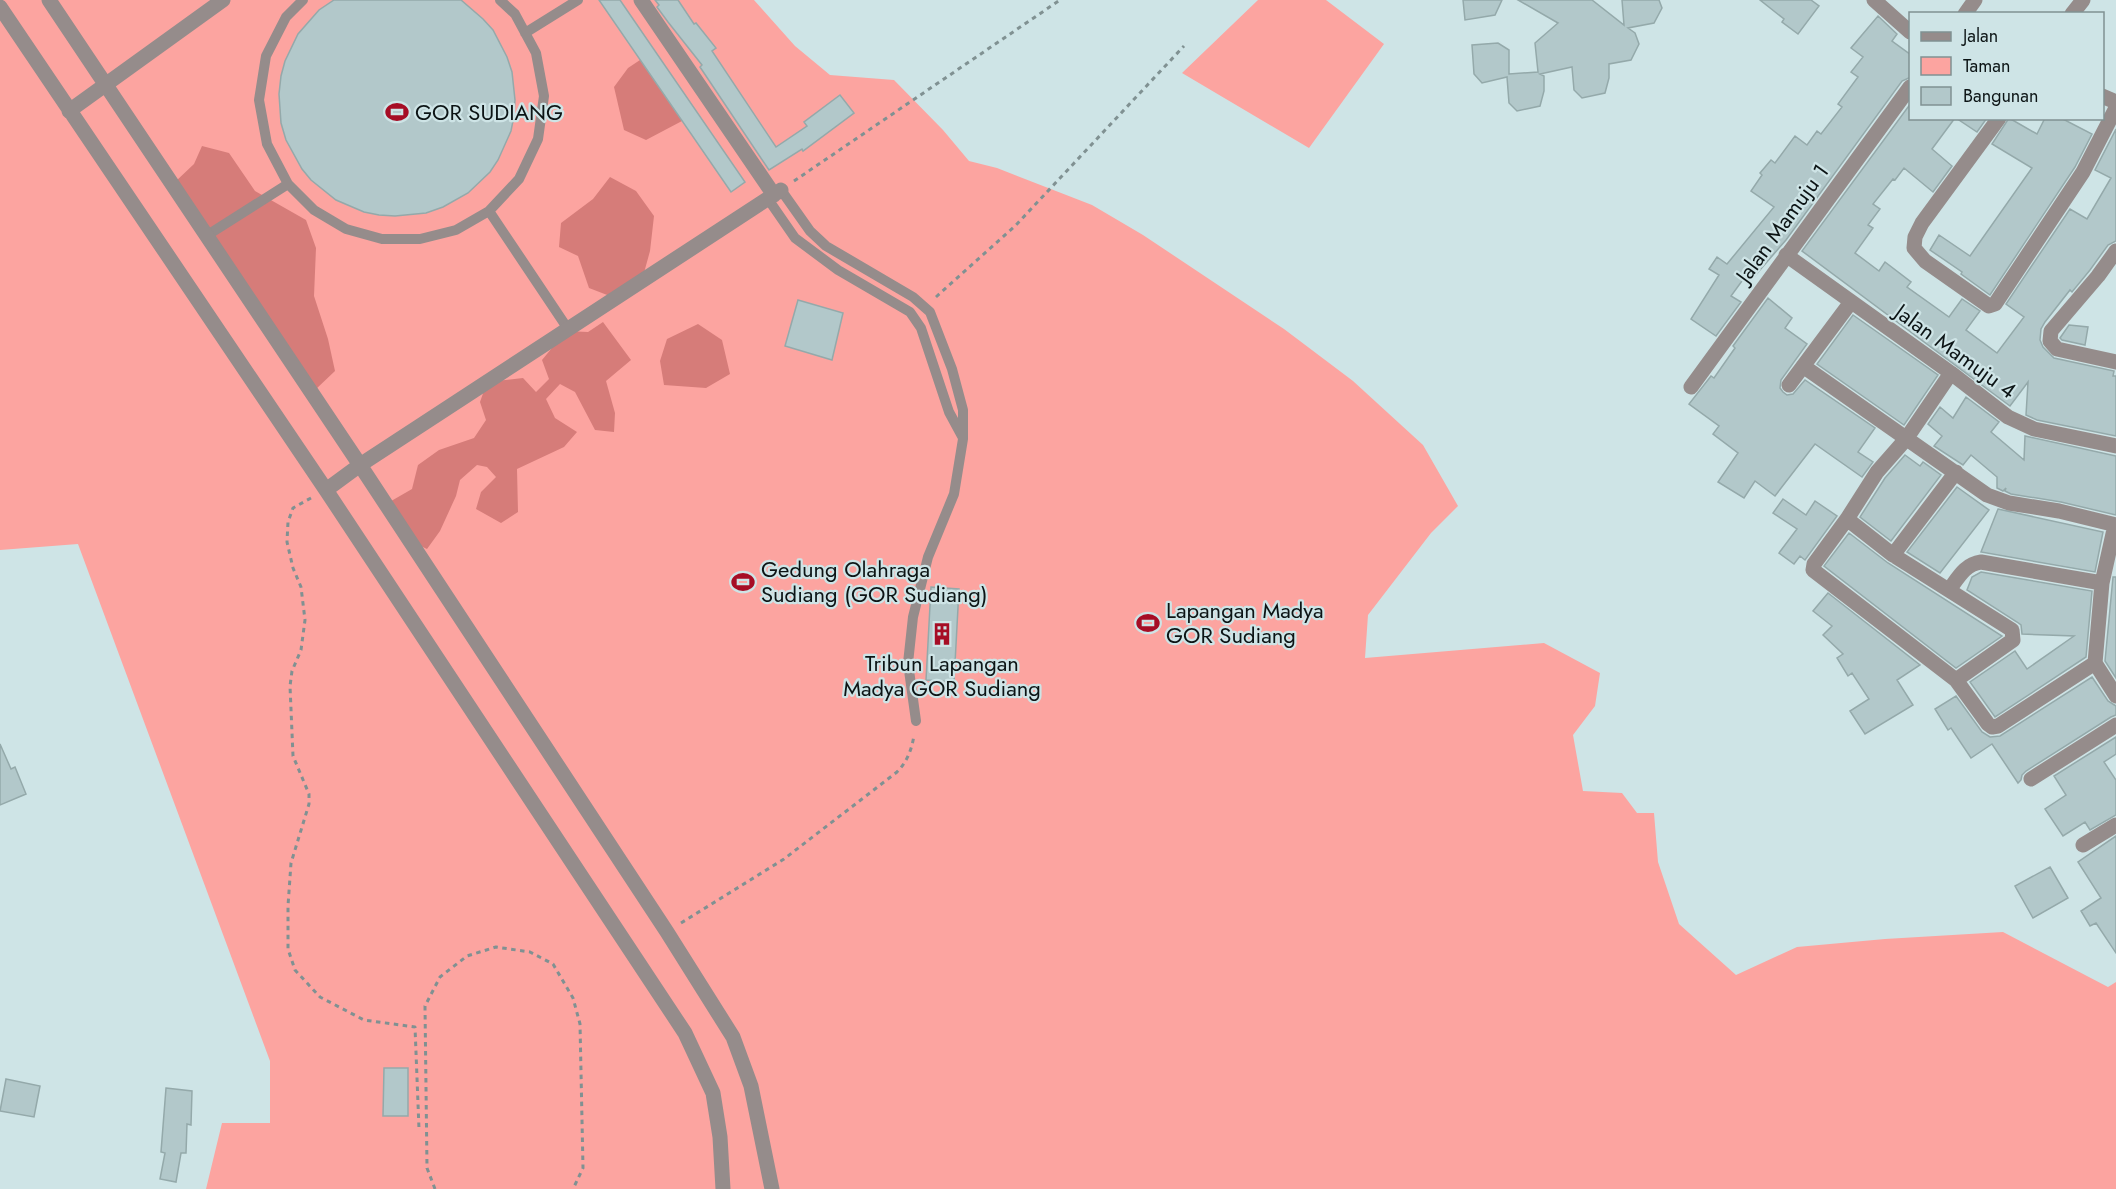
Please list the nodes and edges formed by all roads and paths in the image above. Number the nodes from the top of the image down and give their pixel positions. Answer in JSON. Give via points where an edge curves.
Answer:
{"nodes":[{"id":1,"x":49,"y":0,"type":"edge"},
{"id":2,"x":223,"y":0,"type":"edge"},
{"id":3,"x":303,"y":0,"type":"edge"},
{"id":4,"x":500,"y":0,"type":"edge"},
{"id":5,"x":578,"y":0,"type":"edge"},
{"id":6,"x":641,"y":0,"type":"edge"},
{"id":7,"x":1060,"y":0,"type":"edge"},
{"id":8,"x":1874,"y":0,"type":"edge"},
{"id":9,"x":2083,"y":0,"type":"edge"},
{"id":10,"x":0,"y":7,"type":"edge"},
{"id":11,"x":2074,"y":12,"type":"edge"},
{"id":12,"x":1909,"y":30,"type":"edge"},
{"id":13,"x":525,"y":33,"type":"junction"},
{"id":14,"x":1184,"y":46,"type":"dead end"},
{"id":15,"x":105,"y":86,"type":"junction"},
{"id":16,"x":1909,"y":90,"type":"edge"},
{"id":17,"x":2116,"y":108,"type":"edge"},
{"id":18,"x":69,"y":111,"type":"junction"},
{"id":19,"x":1998,"y":120,"type":"edge"},
{"id":20,"x":288,"y":184,"type":"junction"},
{"id":21,"x":774,"y":195,"type":"junction"},
{"id":22,"x":489,"y":211,"type":"junction"},
{"id":23,"x":206,"y":236,"type":"junction"},
{"id":24,"x":2116,"y":251,"type":"edge"},
{"id":25,"x":1786,"y":255,"type":"junction"},
{"id":26,"x":1851,"y":302,"type":"junction"},
{"id":27,"x":926,"y":307,"type":"junction"},
{"id":28,"x":568,"y":329,"type":"junction"},
{"id":29,"x":2116,"y":362,"type":"edge"},
{"id":30,"x":1803,"y":366,"type":"junction"},
{"id":31,"x":1951,"y":373,"type":"junction"},
{"id":32,"x":1789,"y":386,"type":"dead end"},
{"id":33,"x":1692,"y":387,"type":"dead end"},
{"id":34,"x":963,"y":439,"type":"junction"},
{"id":35,"x":1906,"y":439,"type":"junction"},
{"id":36,"x":2116,"y":446,"type":"edge"},
{"id":37,"x":360,"y":465,"type":"junction"},
{"id":38,"x":1956,"y":472,"type":"junction"},
{"id":39,"x":326,"y":490,"type":"junction"},
{"id":40,"x":1847,"y":519,"type":"junction"},
{"id":41,"x":2115,"y":525,"type":"edge"},
{"id":42,"x":1893,"y":555,"type":"junction"},
{"id":43,"x":2102,"y":583,"type":"junction"},
{"id":44,"x":1949,"y":591,"type":"junction"},
{"id":45,"x":2095,"y":663,"type":"junction"},
{"id":46,"x":1956,"y":680,"type":"junction"},
{"id":47,"x":2116,"y":696,"type":"edge"},
{"id":48,"x":916,"y":721,"type":"joint"},
{"id":49,"x":2116,"y":725,"type":"edge"},
{"id":50,"x":2031,"y":779,"type":"dead end"},
{"id":51,"x":2116,"y":825,"type":"edge"},
{"id":52,"x":2083,"y":845,"type":"dead end"},
{"id":53,"x":667,"y":932,"type":"junction"},
{"id":54,"x":418,"y":1129,"type":"dead end"},
{"id":55,"x":435,"y":1189,"type":"edge"},
{"id":56,"x":573,"y":1189,"type":"edge"},
{"id":57,"x":723,"y":1189,"type":"edge"},
{"id":58,"x":772,"y":1189,"type":"edge"}],
"edges":[{"from":1,"to":15,"type":"street"},
{"from":2,"to":15,"type":"street"},
{"from":3,"to":20,"type":"lane","via":[[286,16],[266,56],[260,100],[267,144]]},
{"from":4,"to":13,"type":"lane","via":[[515,14]]},
{"from":5,"to":13,"type":"lane"},
{"from":6,"to":21,"type":"street"},
{"from":7,"to":21,"type":"path"},
{"from":8,"to":12,"type":"street"},
{"from":9,"to":11,"type":"street"},
{"from":10,"to":18,"type":"street"},
{"from":13,"to":22,"type":"lane","via":[[536,53],[544,96],[538,139],[519,179]]},
{"from":14,"to":27,"type":"path","via":[[1016,225]]},
{"from":15,"to":18,"type":"street"},
{"from":15,"to":23,"type":"street"},
{"from":16,"to":25,"type":"street","name":"Jalan Mamuju 1"},
{"from":17,"to":19,"type":"street","via":[[2083,172],[1995,304],[1989,306],[1925,261],[1914,248],[1923,224]]},
{"from":18,"to":39,"type":"street"},
{"from":20,"to":22,"type":"lane","via":[[314,210],[338,225],[382,239],[420,239],[456,230]]},
{"from":20,"to":23,"type":"lane"},
{"from":21,"to":27,"type":"lane","via":[[826,246]]},
{"from":21,"to":28,"type":"street"},
{"from":21,"to":34,"type":"lane","via":[[795,238],[838,270],[910,312],[921,328],[949,412]]},
{"from":22,"to":28,"type":"lane"},
{"from":23,"to":37,"type":"street"},
{"from":24,"to":29,"type":"street","via":[[2051,332],[2050,341],[2057,349]]},
{"from":25,"to":26,"type":"street","name":"Jalan Mamuju 4"},
{"from":25,"to":33,"type":"street","name":"Jalan Mamuju 1"},
{"from":26,"to":30,"type":"street"},
{"from":26,"to":31,"type":"street","name":"Jalan Mamuju 4"},
{"from":27,"to":34,"type":"lane","via":[[952,369],[963,410]]},
{"from":28,"to":37,"type":"street"},
{"from":30,"to":32,"type":"street"},
{"from":30,"to":35,"type":"street"},
{"from":31,"to":35,"type":"street"},
{"from":31,"to":36,"type":"street","name":"Jalan Mamuju 4","via":[[2024,426]]},
{"from":34,"to":48,"type":"lane","via":[[954,494],[928,557],[913,617],[908,663]]},
{"from":35,"to":38,"type":"street"},
{"from":35,"to":40,"type":"street","via":[[1877,472]]},
{"from":37,"to":39,"type":"street"},
{"from":37,"to":53,"type":"street"},
{"from":38,"to":41,"type":"street","via":[[1996,500]]},
{"from":38,"to":42,"type":"street"},
{"from":39,"to":54,"type":"path","via":[[293,508],[288,522],[287,542],[301,587],[305,620],[290,686],[293,756],[309,794],[291,863],[288,949],[295,970],[320,997],[364,1020],[415,1027]]},
{"from":39,"to":57,"type":"street","via":[[685,1033],[712,1093]]},
{"from":40,"to":42,"type":"street"},
{"from":40,"to":46,"type":"street","via":[[1813,570]]},
{"from":41,"to":43,"type":"street"},
{"from":42,"to":44,"type":"street"},
{"from":43,"to":44,"type":"street","via":[[1981,562],[1966,567]]},
{"from":43,"to":45,"type":"street"},
{"from":44,"to":46,"type":"street","via":[[2012,630],[2014,636]]},
{"from":45,"to":46,"type":"street","via":[[1995,727],[1988,724]]},
{"from":45,"to":47,"type":"street"},
{"from":48,"to":53,"type":"path","via":[[912,748],[897,772],[783,859]]},
{"from":49,"to":50,"type":"street"},
{"from":51,"to":52,"type":"street"},
{"from":53,"to":58,"type":"street","via":[[733,1037],[751,1086]]},
{"from":55,"to":56,"type":"path","via":[[427,1168],[425,1006],[440,977],[468,956],[496,947],[530,952],[553,964],[573,998],[580,1024],[583,1168]]}]}
